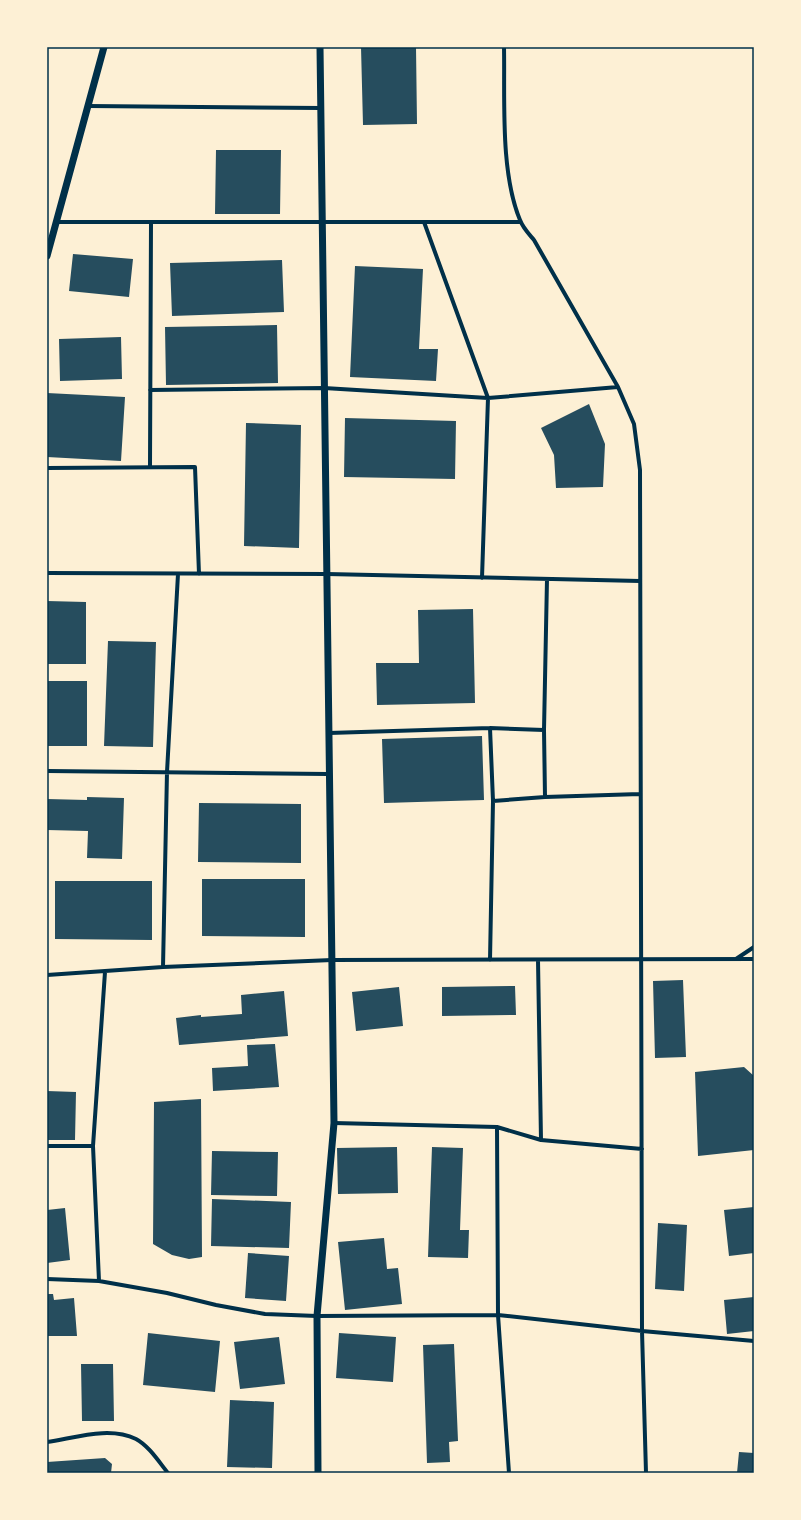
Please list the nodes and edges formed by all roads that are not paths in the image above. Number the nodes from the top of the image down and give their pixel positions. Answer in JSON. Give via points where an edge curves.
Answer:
{"nodes":[{"id":1,"x":104,"y":47,"type":"edge"},
{"id":2,"x":320,"y":47,"type":"edge"},
{"id":3,"x":504,"y":47,"type":"edge"},
{"id":4,"x":88,"y":106,"type":"junction"},
{"id":5,"x":321,"y":108,"type":"junction"},
{"id":6,"x":57,"y":222,"type":"junction"},
{"id":7,"x":151,"y":222,"type":"junction"},
{"id":8,"x":322,"y":222,"type":"junction"},
{"id":9,"x":424,"y":222,"type":"junction"},
{"id":10,"x":520,"y":222,"type":"junction"},
{"id":11,"x":47,"y":256,"type":"edge"},
{"id":12,"x":618,"y":387,"type":"junction"},
{"id":13,"x":324,"y":388,"type":"junction"},
{"id":14,"x":150,"y":390,"type":"junction"},
{"id":15,"x":488,"y":398,"type":"junction"},
{"id":16,"x":150,"y":467,"type":"junction"},
{"id":17,"x":47,"y":468,"type":"edge"},
{"id":18,"x":47,"y":573,"type":"edge"},
{"id":19,"x":178,"y":574,"type":"junction"},
{"id":20,"x":199,"y":574,"type":"junction"},
{"id":21,"x":326,"y":574,"type":"junction"},
{"id":22,"x":482,"y":578,"type":"junction"},
{"id":23,"x":547,"y":579,"type":"junction"},
{"id":24,"x":640,"y":581,"type":"junction"},
{"id":25,"x":490,"y":728,"type":"junction"},
{"id":26,"x":544,"y":730,"type":"junction"},
{"id":27,"x":329,"y":733,"type":"junction"},
{"id":28,"x":47,"y":771,"type":"edge"},
{"id":29,"x":167,"y":772,"type":"junction"},
{"id":30,"x":328,"y":774,"type":"junction"},
{"id":31,"x":640,"y":794,"type":"junction"},
{"id":32,"x":545,"y":797,"type":"junction"},
{"id":33,"x":493,"y":802,"type":"junction"},
{"id":34,"x":754,"y":947,"type":"edge"},
{"id":35,"x":736,"y":959,"type":"junction"},
{"id":36,"x":754,"y":959,"type":"edge"},
{"id":37,"x":332,"y":960,"type":"junction"},
{"id":38,"x":490,"y":960,"type":"junction"},
{"id":39,"x":538,"y":960,"type":"junction"},
{"id":40,"x":640,"y":960,"type":"junction"},
{"id":41,"x":163,"y":967,"type":"junction"},
{"id":42,"x":105,"y":972,"type":"junction"},
{"id":43,"x":47,"y":975,"type":"edge"},
{"id":44,"x":334,"y":1123,"type":"junction"},
{"id":45,"x":497,"y":1127,"type":"junction"},
{"id":46,"x":541,"y":1140,"type":"junction"},
{"id":47,"x":47,"y":1146,"type":"edge"},
{"id":48,"x":93,"y":1146,"type":"junction"},
{"id":49,"x":642,"y":1149,"type":"junction"},
{"id":50,"x":47,"y":1279,"type":"edge"},
{"id":51,"x":99,"y":1281,"type":"junction"},
{"id":52,"x":498,"y":1315,"type":"junction"},
{"id":53,"x":317,"y":1316,"type":"junction"},
{"id":54,"x":642,"y":1331,"type":"junction"},
{"id":55,"x":754,"y":1341,"type":"edge"},
{"id":56,"x":47,"y":1442,"type":"edge"},
{"id":57,"x":168,"y":1473,"type":"edge"},
{"id":58,"x":318,"y":1473,"type":"edge"},
{"id":59,"x":509,"y":1473,"type":"edge"},
{"id":60,"x":646,"y":1473,"type":"edge"}],
"edges":[{"from":1,"to":4,"type":"street"},
{"from":2,"to":5,"type":"street"},
{"from":3,"to":10,"type":"street","via":[[507,165],[512,199]]},
{"from":4,"to":5,"type":"street"},
{"from":4,"to":6,"type":"street"},
{"from":5,"to":8,"type":"street"},
{"from":6,"to":7,"type":"street"},
{"from":6,"to":11,"type":"street"},
{"from":7,"to":8,"type":"street"},
{"from":7,"to":14,"type":"street"},
{"from":8,"to":9,"type":"street"},
{"from":8,"to":13,"type":"street"},
{"from":9,"to":10,"type":"street"},
{"from":9,"to":15,"type":"street"},
{"from":10,"to":12,"type":"street","via":[[534,240]]},
{"from":12,"to":15,"type":"street"},
{"from":12,"to":24,"type":"street","via":[[634,424],[640,470]]},
{"from":13,"to":14,"type":"street"},
{"from":13,"to":15,"type":"street"},
{"from":13,"to":21,"type":"street"},
{"from":14,"to":16,"type":"street"},
{"from":15,"to":22,"type":"street"},
{"from":16,"to":17,"type":"street"},
{"from":16,"to":20,"type":"street","via":[[195,467]]},
{"from":18,"to":19,"type":"street"},
{"from":19,"to":20,"type":"street"},
{"from":19,"to":29,"type":"street"},
{"from":20,"to":21,"type":"street"},
{"from":21,"to":22,"type":"street"},
{"from":21,"to":27,"type":"street"},
{"from":22,"to":23,"type":"street"},
{"from":23,"to":24,"type":"street"},
{"from":23,"to":26,"type":"street"},
{"from":24,"to":31,"type":"street"},
{"from":25,"to":26,"type":"street"},
{"from":25,"to":27,"type":"street"},
{"from":25,"to":33,"type":"street"},
{"from":26,"to":32,"type":"street"},
{"from":27,"to":30,"type":"street"},
{"from":28,"to":29,"type":"street"},
{"from":29,"to":30,"type":"street"},
{"from":29,"to":41,"type":"street"},
{"from":30,"to":37,"type":"street"},
{"from":31,"to":32,"type":"street"},
{"from":31,"to":40,"type":"street"},
{"from":32,"to":33,"type":"street"},
{"from":33,"to":38,"type":"street"},
{"from":34,"to":35,"type":"street"},
{"from":35,"to":36,"type":"street"},
{"from":35,"to":40,"type":"street"},
{"from":37,"to":38,"type":"street"},
{"from":37,"to":41,"type":"street"},
{"from":37,"to":44,"type":"street"},
{"from":38,"to":39,"type":"street"},
{"from":39,"to":40,"type":"street"},
{"from":39,"to":46,"type":"street"},
{"from":40,"to":49,"type":"street"},
{"from":41,"to":42,"type":"street"},
{"from":42,"to":43,"type":"street"},
{"from":42,"to":48,"type":"street"},
{"from":44,"to":45,"type":"street"},
{"from":44,"to":53,"type":"street"},
{"from":45,"to":46,"type":"street"},
{"from":45,"to":52,"type":"street"},
{"from":46,"to":49,"type":"street"},
{"from":47,"to":48,"type":"street"},
{"from":48,"to":51,"type":"street"},
{"from":49,"to":54,"type":"street"},
{"from":50,"to":51,"type":"street"},
{"from":51,"to":53,"type":"street","via":[[167,1292],[265,1314]]},
{"from":52,"to":53,"type":"street"},
{"from":52,"to":54,"type":"street"},
{"from":52,"to":59,"type":"street"},
{"from":53,"to":58,"type":"street"},
{"from":54,"to":55,"type":"street"},
{"from":54,"to":60,"type":"street"},
{"from":56,"to":57,"type":"street","via":[[112,1433],[136,1440],[152,1453]]}]}
